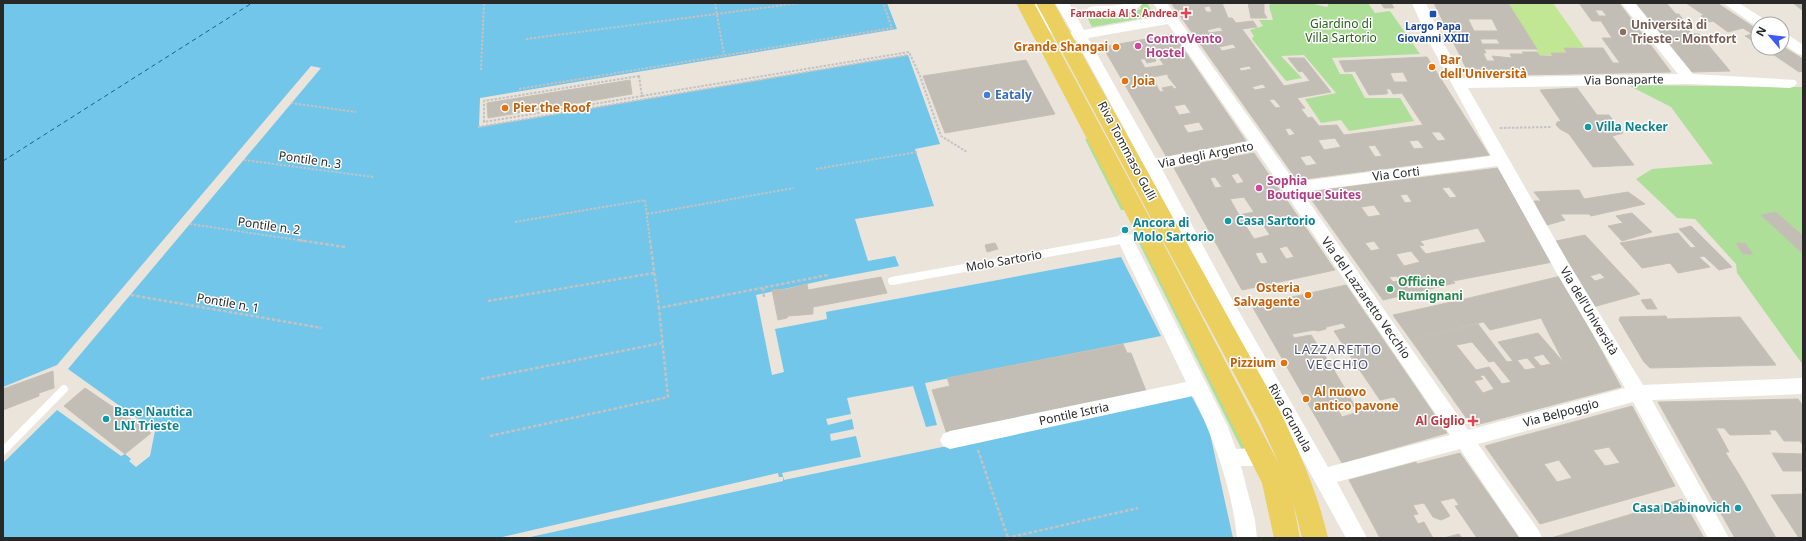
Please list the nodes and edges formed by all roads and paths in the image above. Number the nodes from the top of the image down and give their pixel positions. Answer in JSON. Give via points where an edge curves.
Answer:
{"nodes":[{"id":1,"x":484,"y":3,"type":"edge"},
{"id":2,"x":715,"y":3,"type":"edge"},
{"id":3,"x":800,"y":3,"type":"edge"},
{"id":4,"x":883,"y":3,"type":"edge"},
{"id":5,"x":1026,"y":3,"type":"edge"},
{"id":6,"x":1045,"y":3,"type":"edge"},
{"id":7,"x":1062,"y":3,"type":"edge"},
{"id":8,"x":1108,"y":3,"type":"edge"},
{"id":9,"x":1136,"y":3,"type":"edge"},
{"id":10,"x":1160,"y":3,"type":"edge"},
{"id":11,"x":1408,"y":3,"type":"edge"},
{"id":12,"x":1419,"y":3,"type":"edge"},
{"id":13,"x":1628,"y":3,"type":"edge"},
{"id":14,"x":1730,"y":3,"type":"edge"},
{"id":15,"x":717,"y":14,"type":"junction"},
{"id":16,"x":1750,"y":16,"type":"edge"},
{"id":17,"x":1171,"y":19,"type":"junction"},
{"id":18,"x":1425,"y":19,"type":"junction"},
{"id":19,"x":1072,"y":37,"type":"junction"},
{"id":20,"x":526,"y":39,"type":"dead end"},
{"id":21,"x":1790,"y":42,"type":"edge"},
{"id":22,"x":1803,"y":51,"type":"edge"},
{"id":23,"x":724,"y":55,"type":"junction"},
{"id":24,"x":908,"y":55,"type":"dead end"},
{"id":25,"x":482,"y":70,"type":"dead end"},
{"id":26,"x":1689,"y":79,"type":"junction"},
{"id":27,"x":1790,"y":82,"type":"dead end"},
{"id":28,"x":1458,"y":83,"type":"junction"},
{"id":29,"x":519,"y":89,"type":"dead end"},
{"id":30,"x":642,"y":96,"type":"junction"},
{"id":31,"x":291,"y":103,"type":"dead end"},
{"id":32,"x":356,"y":112,"type":"dead end"},
{"id":33,"x":478,"y":127,"type":"dead end"},
{"id":34,"x":1551,"y":127,"type":"dead end"},
{"id":35,"x":1497,"y":128,"type":"dead end"},
{"id":36,"x":1260,"y":144,"type":"junction"},
{"id":37,"x":916,"y":152,"type":"dead end"},
{"id":38,"x":967,"y":152,"type":"dead end"},
{"id":39,"x":244,"y":160,"type":"dead end"},
{"id":40,"x":1502,"y":160,"type":"junction"},
{"id":41,"x":1152,"y":165,"type":"junction"},
{"id":42,"x":816,"y":168,"type":"dead end"},
{"id":43,"x":373,"y":178,"type":"dead end"},
{"id":44,"x":794,"y":188,"type":"dead end"},
{"id":45,"x":1290,"y":188,"type":"junction"},
{"id":46,"x":647,"y":214,"type":"junction"},
{"id":47,"x":516,"y":222,"type":"dead end"},
{"id":48,"x":190,"y":224,"type":"dead end"},
{"id":49,"x":1148,"y":235,"type":"junction"},
{"id":50,"x":1120,"y":240,"type":"junction"},
{"id":51,"x":345,"y":246,"type":"dead end"},
{"id":52,"x":654,"y":273,"type":"junction"},
{"id":53,"x":828,"y":275,"type":"dead end"},
{"id":54,"x":892,"y":281,"type":"dead end"},
{"id":55,"x":763,"y":288,"type":"junction"},
{"id":56,"x":131,"y":295,"type":"dead end"},
{"id":57,"x":764,"y":298,"type":"dead end"},
{"id":58,"x":488,"y":301,"type":"dead end"},
{"id":59,"x":1207,"y":306,"type":"junction"},
{"id":60,"x":659,"y":308,"type":"junction"},
{"id":61,"x":322,"y":328,"type":"dead end"},
{"id":62,"x":662,"y":343,"type":"junction"},
{"id":63,"x":481,"y":379,"type":"dead end"},
{"id":64,"x":1803,"y":386,"type":"edge"},
{"id":65,"x":1199,"y":387,"type":"junction"},
{"id":66,"x":64,"y":389,"type":"dead end"},
{"id":67,"x":1638,"y":393,"type":"junction"},
{"id":68,"x":490,"y":436,"type":"dead end"},
{"id":69,"x":1463,"y":439,"type":"junction"},
{"id":70,"x":950,"y":440,"type":"dead end"},
{"id":71,"x":977,"y":448,"type":"dead end"},
{"id":72,"x":3,"y":451,"type":"edge"},
{"id":73,"x":1252,"y":457,"type":"dead end"},
{"id":74,"x":1229,"y":458,"type":"junction"},
{"id":75,"x":1323,"y":477,"type":"junction"},
{"id":76,"x":1138,"y":508,"type":"dead end"},
{"id":77,"x":1008,"y":538,"type":"edge"},
{"id":78,"x":1247,"y":538,"type":"edge"},
{"id":79,"x":1287,"y":538,"type":"edge"},
{"id":80,"x":1315,"y":538,"type":"edge"},
{"id":81,"x":1357,"y":538,"type":"edge"},
{"id":82,"x":1532,"y":538,"type":"edge"},
{"id":83,"x":1720,"y":538,"type":"edge"}],
"edges":[{"from":1,"to":25,"type":"path"},
{"from":2,"to":15,"type":"path"},
{"from":3,"to":15,"type":"path"},
{"from":4,"to":23,"type":"path","via":[[892,28]]},
{"from":5,"to":19,"type":"street"},
{"from":5,"to":49,"type":"main road","name":"Riva Tommaso Gulli"},
{"from":6,"to":19,"type":"main road"},
{"from":7,"to":19,"type":"street"},
{"from":8,"to":9,"type":"street","via":[[1088,11],[1124,10]]},
{"from":10,"to":17,"type":"street","name":"Via del Lazzaretto Vecchio"},
{"from":11,"to":18,"type":"street"},
{"from":12,"to":18,"type":"street"},
{"from":13,"to":26,"type":"street"},
{"from":14,"to":16,"type":"street"},
{"from":15,"to":20,"type":"path"},
{"from":15,"to":23,"type":"path"},
{"from":17,"to":19,"type":"street"},
{"from":17,"to":36,"type":"street","name":"Via del Lazzaretto Vecchio"},
{"from":18,"to":28,"type":"street","name":"Via dell'Università"},
{"from":19,"to":41,"type":"street","name":"Riva Tommaso Gulli"},
{"from":19,"to":59,"type":"main road","name":"Riva Tommaso Gulli"},
{"from":21,"to":22,"type":"street"},
{"from":23,"to":29,"type":"path"},
{"from":24,"to":33,"type":"path"},
{"from":26,"to":27,"type":"street","name":"Via Bonaparte"},
{"from":26,"to":28,"type":"street","name":"Via Bonaparte"},
{"from":28,"to":40,"type":"street","name":"Via dell'Università"},
{"from":30,"to":30,"type":"path","via":[[484,122],[484,101],[639,76]]},
{"from":30,"to":38,"type":"path","via":[[909,52],[941,136]]},
{"from":31,"to":32,"type":"path"},
{"from":34,"to":35,"type":"path"},
{"from":36,"to":41,"type":"street","name":"Via degli Argento"},
{"from":36,"to":45,"type":"street","name":"Via del Lazzaretto Vecchio"},
{"from":37,"to":42,"type":"path"},
{"from":39,"to":43,"type":"path","name":"Pontile n. 3"},
{"from":40,"to":45,"type":"street","name":"Via Corti"},
{"from":40,"to":67,"type":"street","name":"Via dell'Università","via":[[1562,267]]},
{"from":41,"to":59,"type":"street","name":"Riva Tommaso Gulli"},
{"from":44,"to":46,"type":"path"},
{"from":45,"to":69,"type":"street","name":"Via del Lazzaretto Vecchio"},
{"from":46,"to":47,"type":"path","via":[[645,200]]},
{"from":46,"to":52,"type":"path"},
{"from":48,"to":51,"type":"path","name":"Pontile n. 2"},
{"from":49,"to":50,"type":"lane"},
{"from":49,"to":59,"type":"main road","name":"Riva Tommaso Gulli"},
{"from":50,"to":54,"type":"lane","name":"Molo Sartorio"},
{"from":50,"to":65,"type":"street","via":[[1163,315]]},
{"from":52,"to":58,"type":"path"},
{"from":52,"to":60,"type":"path"},
{"from":53,"to":55,"type":"path"},
{"from":55,"to":57,"type":"path"},
{"from":55,"to":60,"type":"path"},
{"from":56,"to":61,"type":"path","name":"Pontile n. 1"},
{"from":59,"to":75,"type":"street","name":"Riva Grumula"},
{"from":59,"to":79,"type":"main road","via":[[1274,481]]},
{"from":59,"to":80,"type":"main road","name":"Riva Grumula","via":[[1270,417],[1306,499]]},
{"from":60,"to":62,"type":"path"},
{"from":62,"to":63,"type":"path"},
{"from":62,"to":68,"type":"path","via":[[668,397]]},
{"from":64,"to":67,"type":"street","name":"Via Belpoggio"},
{"from":65,"to":70,"type":"street","name":"Pontile Istria"},
{"from":65,"to":74,"type":"street"},
{"from":66,"to":72,"type":"lane"},
{"from":67,"to":69,"type":"street","name":"Via Belpoggio"},
{"from":67,"to":83,"type":"street","name":"Via dell'Università"},
{"from":69,"to":75,"type":"street","name":"Via Belpoggio"},
{"from":69,"to":82,"type":"street","name":"Via del Lazzaretto Vecchio"},
{"from":71,"to":77,"type":"path"},
{"from":73,"to":74,"type":"street"},
{"from":74,"to":78,"type":"street"},
{"from":75,"to":81,"type":"street","name":"Riva Grumula"},
{"from":76,"to":77,"type":"path"}]}
